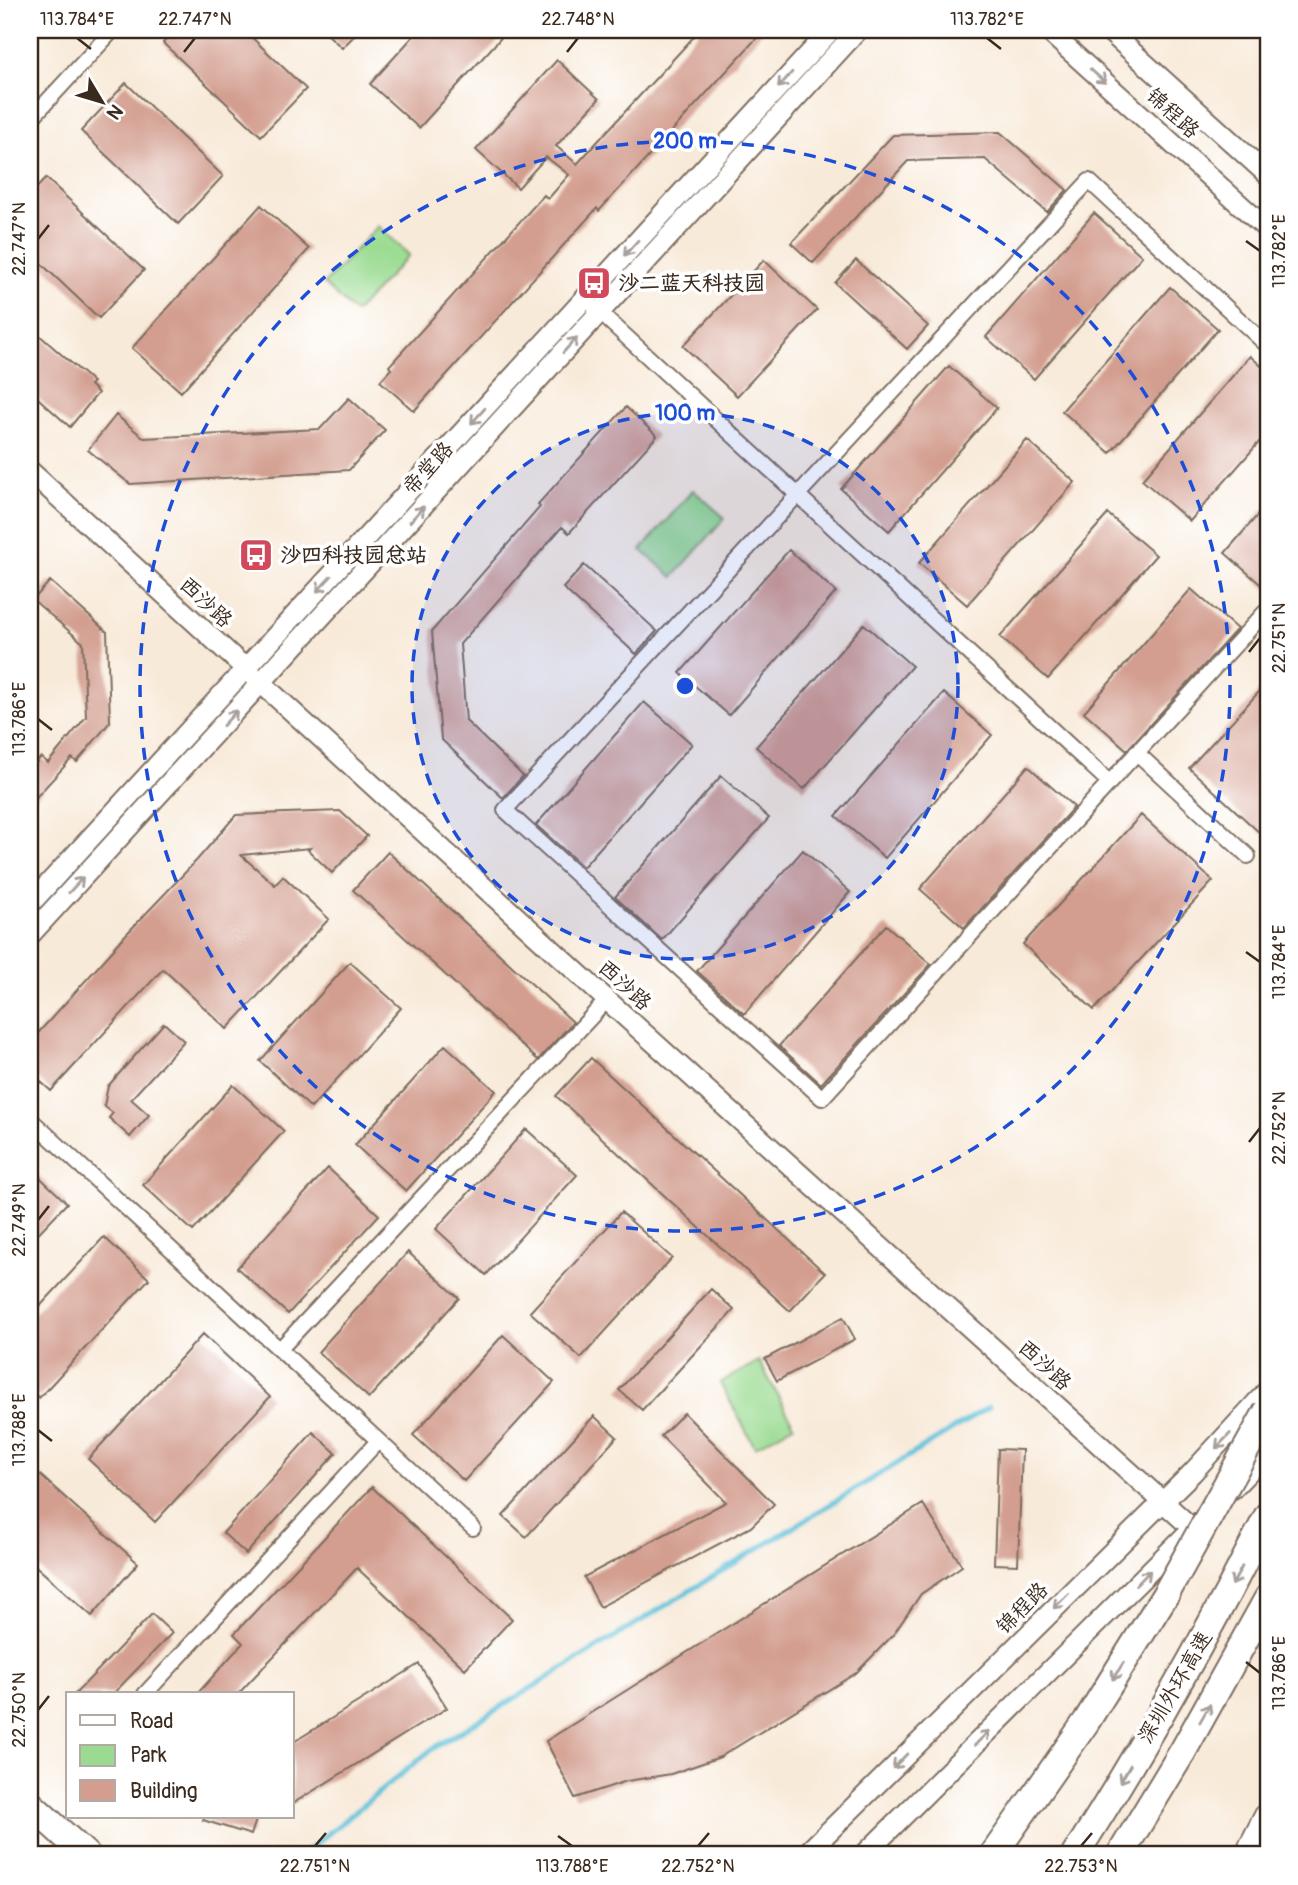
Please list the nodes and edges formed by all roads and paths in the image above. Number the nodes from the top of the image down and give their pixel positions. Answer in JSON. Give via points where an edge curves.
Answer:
{"nodes":[{"id":1,"x":113,"y":30,"type":"edge"},
{"id":2,"x":831,"y":30,"type":"edge"},
{"id":3,"x":858,"y":30,"type":"edge"},
{"id":4,"x":1047,"y":30,"type":"edge"},
{"id":5,"x":1108,"y":30,"type":"edge"},
{"id":6,"x":30,"y":120,"type":"edge"},
{"id":7,"x":1268,"y":175,"type":"edge"},
{"id":8,"x":1268,"y":230,"type":"edge"},
{"id":9,"x":586,"y":299,"type":"junction"},
{"id":10,"x":600,"y":312,"type":"junction"},
{"id":11,"x":1268,"y":346,"type":"edge"},
{"id":12,"x":30,"y":471,"type":"edge"},
{"id":13,"x":799,"y":495,"type":"junction"},
{"id":14,"x":1268,"y":609,"type":"edge"},
{"id":15,"x":245,"y":668,"type":"junction"},
{"id":16,"x":261,"y":684,"type":"junction"},
{"id":17,"x":1136,"y":752,"type":"junction"},
{"id":18,"x":1109,"y":782,"type":"junction"},
{"id":19,"x":1248,"y":856,"type":"dead end"},
{"id":20,"x":30,"y":904,"type":"edge"},
{"id":21,"x":30,"y":935,"type":"edge"},
{"id":22,"x":607,"y":1000,"type":"junction"},
{"id":23,"x":30,"y":1119,"type":"edge"},
{"id":24,"x":279,"y":1350,"type":"junction"},
{"id":25,"x":1268,"y":1390,"type":"edge"},
{"id":26,"x":1268,"y":1410,"type":"edge"},
{"id":27,"x":379,"y":1441,"type":"junction"},
{"id":28,"x":1268,"y":1452,"type":"edge"},
{"id":29,"x":1162,"y":1501,"type":"junction"},
{"id":30,"x":1268,"y":1516,"type":"edge"},
{"id":31,"x":473,"y":1528,"type":"dead end"},
{"id":32,"x":1192,"y":1528,"type":"junction"},
{"id":33,"x":1268,"y":1598,"type":"edge"},
{"id":34,"x":147,"y":1692,"type":"edge"},
{"id":35,"x":1183,"y":1751,"type":"junction"},
{"id":36,"x":30,"y":1804,"type":"edge"},
{"id":37,"x":1268,"y":1816,"type":"edge"},
{"id":38,"x":86,"y":1855,"type":"edge"},
{"id":39,"x":805,"y":1855,"type":"edge"},
{"id":40,"x":864,"y":1855,"type":"edge"},
{"id":41,"x":993,"y":1855,"type":"edge"},
{"id":42,"x":1075,"y":1855,"type":"edge"},
{"id":43,"x":1120,"y":1855,"type":"edge"},
{"id":44,"x":1133,"y":1855,"type":"edge"},
{"id":45,"x":1248,"y":1855,"type":"edge"}],
"edges":[{"from":1,"to":6,"type":"street"},
{"from":2,"to":9,"type":"street","name":"帝堂路","one_way":true},
{"from":3,"to":10,"type":"street","name":"帝堂路"},
{"from":4,"to":8,"type":"street","name":"锦程路","one_way":true},
{"from":5,"to":7,"type":"street","name":"锦程路"},
{"from":9,"to":10,"type":"street"},
{"from":9,"to":15,"type":"street","name":"帝堂路","one_way":true},
{"from":10,"to":13,"type":"street"},
{"from":16,"to":10,"type":"street","name":"帝堂路","one_way":true},
{"from":11,"to":13,"type":"street","via":[[1088,181]]},
{"from":12,"to":15,"type":"street","name":"西沙路"},
{"from":13,"to":18,"type":"street"},
{"from":13,"to":18,"type":"street","via":[[505,810],[822,1098]]},
{"from":14,"to":17,"type":"street"},
{"from":15,"to":16,"type":"street","name":"西沙路"},
{"from":15,"to":20,"type":"street","name":"帝堂路"},
{"from":21,"to":16,"type":"street","name":"帝堂路","one_way":true},
{"from":16,"to":22,"type":"street","name":"西沙路"},
{"from":17,"to":18,"type":"street"},
{"from":17,"to":19,"type":"street"},
{"from":22,"to":24,"type":"street"},
{"from":22,"to":29,"type":"street","name":"西沙路"},
{"from":23,"to":24,"type":"street"},
{"from":24,"to":27,"type":"street"},
{"from":25,"to":29,"type":"street","name":"锦程路","one_way":true},
{"from":26,"to":41,"type":"highway","one_way":true,"bridge":true,"via":[[1127,1658]]},
{"from":27,"to":31,"type":"street"},
{"from":27,"to":34,"type":"street"},
{"from":28,"to":32,"type":"street"},
{"from":29,"to":32,"type":"street","name":"西沙路"},
{"from":29,"to":39,"type":"street","name":"锦程路","one_way":true},
{"from":30,"to":42,"type":"highway","name":"深圳外环高速","one_way":true,"via":[[1201,1643]]},
{"from":40,"to":32,"type":"street","one_way":true},
{"from":35,"to":33,"type":"highway","name":"深圳外环高速","one_way":true},
{"from":35,"to":43,"type":"highway","name":"深圳外环高速"},
{"from":35,"to":44,"type":"highway"},
{"from":36,"to":38,"type":"highway"},
{"from":37,"to":45,"type":"highway"}]}
